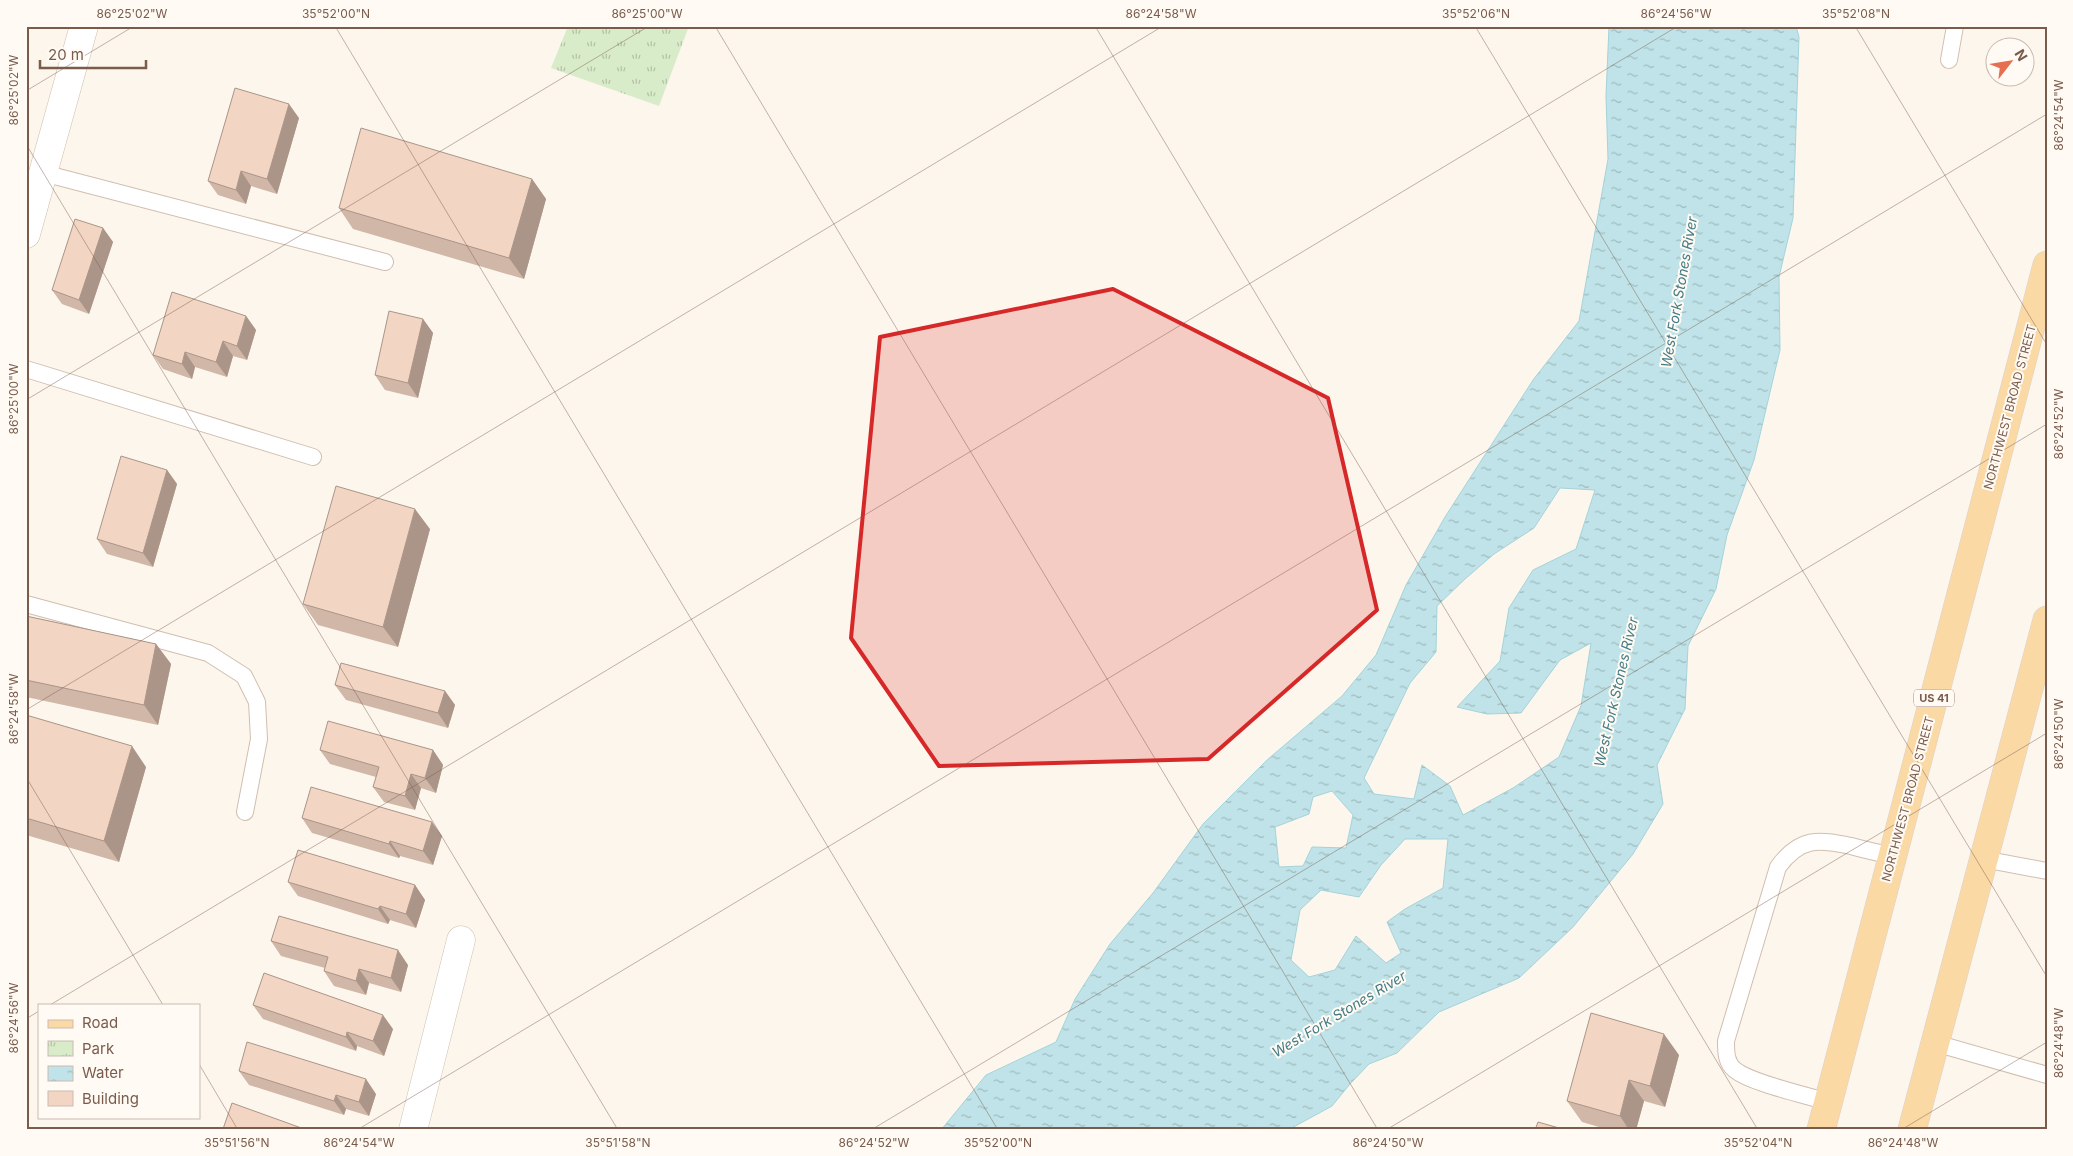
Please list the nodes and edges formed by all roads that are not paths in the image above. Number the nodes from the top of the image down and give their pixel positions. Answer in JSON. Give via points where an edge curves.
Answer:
{"nodes":[{"id":1,"x":84,"y":26,"type":"edge"},
{"id":2,"x":1955,"y":26,"type":"edge"},
{"id":3,"x":1950,"y":60,"type":"dead end"},
{"id":4,"x":43,"y":173,"type":"junction"},
{"id":5,"x":26,"y":234,"type":"edge"},
{"id":6,"x":385,"y":262,"type":"dead end"},
{"id":7,"x":2047,"y":265,"type":"edge"},
{"id":8,"x":26,"y":368,"type":"edge"},
{"id":9,"x":313,"y":457,"type":"dead end"},
{"id":10,"x":26,"y":604,"type":"edge"},
{"id":11,"x":2047,"y":620,"type":"edge"},
{"id":12,"x":246,"y":812,"type":"dead end"},
{"id":13,"x":1893,"y":856,"type":"junction"},
{"id":14,"x":1983,"y":860,"type":"junction"},
{"id":15,"x":2047,"y":871,"type":"edge"},
{"id":16,"x":461,"y":940,"type":"dead end"},
{"id":17,"x":1935,"y":1043,"type":"junction"},
{"id":18,"x":2047,"y":1075,"type":"edge"},
{"id":19,"x":1828,"y":1102,"type":"junction"},
{"id":20,"x":413,"y":1130,"type":"edge"},
{"id":21,"x":1821,"y":1130,"type":"edge"},
{"id":22,"x":1912,"y":1130,"type":"edge"}],
"edges":[{"from":1,"to":4,"type":"street"},
{"from":2,"to":3,"type":"lane"},
{"from":4,"to":5,"type":"street"},
{"from":4,"to":6,"type":"lane"},
{"from":7,"to":13,"type":"main road","name":"NORTHWEST BROAD STREET","number":"US 41"},
{"from":8,"to":9,"type":"lane"},
{"from":10,"to":12,"type":"lane","via":[[208,653],[244,676],[257,702],[259,740]]},
{"from":11,"to":14,"type":"main road"},
{"from":13,"to":19,"type":"main road","name":"NORTHWEST BROAD STREET","number":"US 41"},
{"from":13,"to":19,"type":"lane","via":[[1823,840],[1811,842],[1786,856],[1778,867],[1726,1041],[1726,1057],[1734,1069],[1747,1077]]},
{"from":14,"to":15,"type":"lane"},
{"from":14,"to":17,"type":"main road"},
{"from":16,"to":20,"type":"street"},
{"from":17,"to":18,"type":"lane"},
{"from":17,"to":22,"type":"main road"},
{"from":19,"to":21,"type":"main road","name":"NORTHWEST BROAD STREET","number":"US 41"}]}
